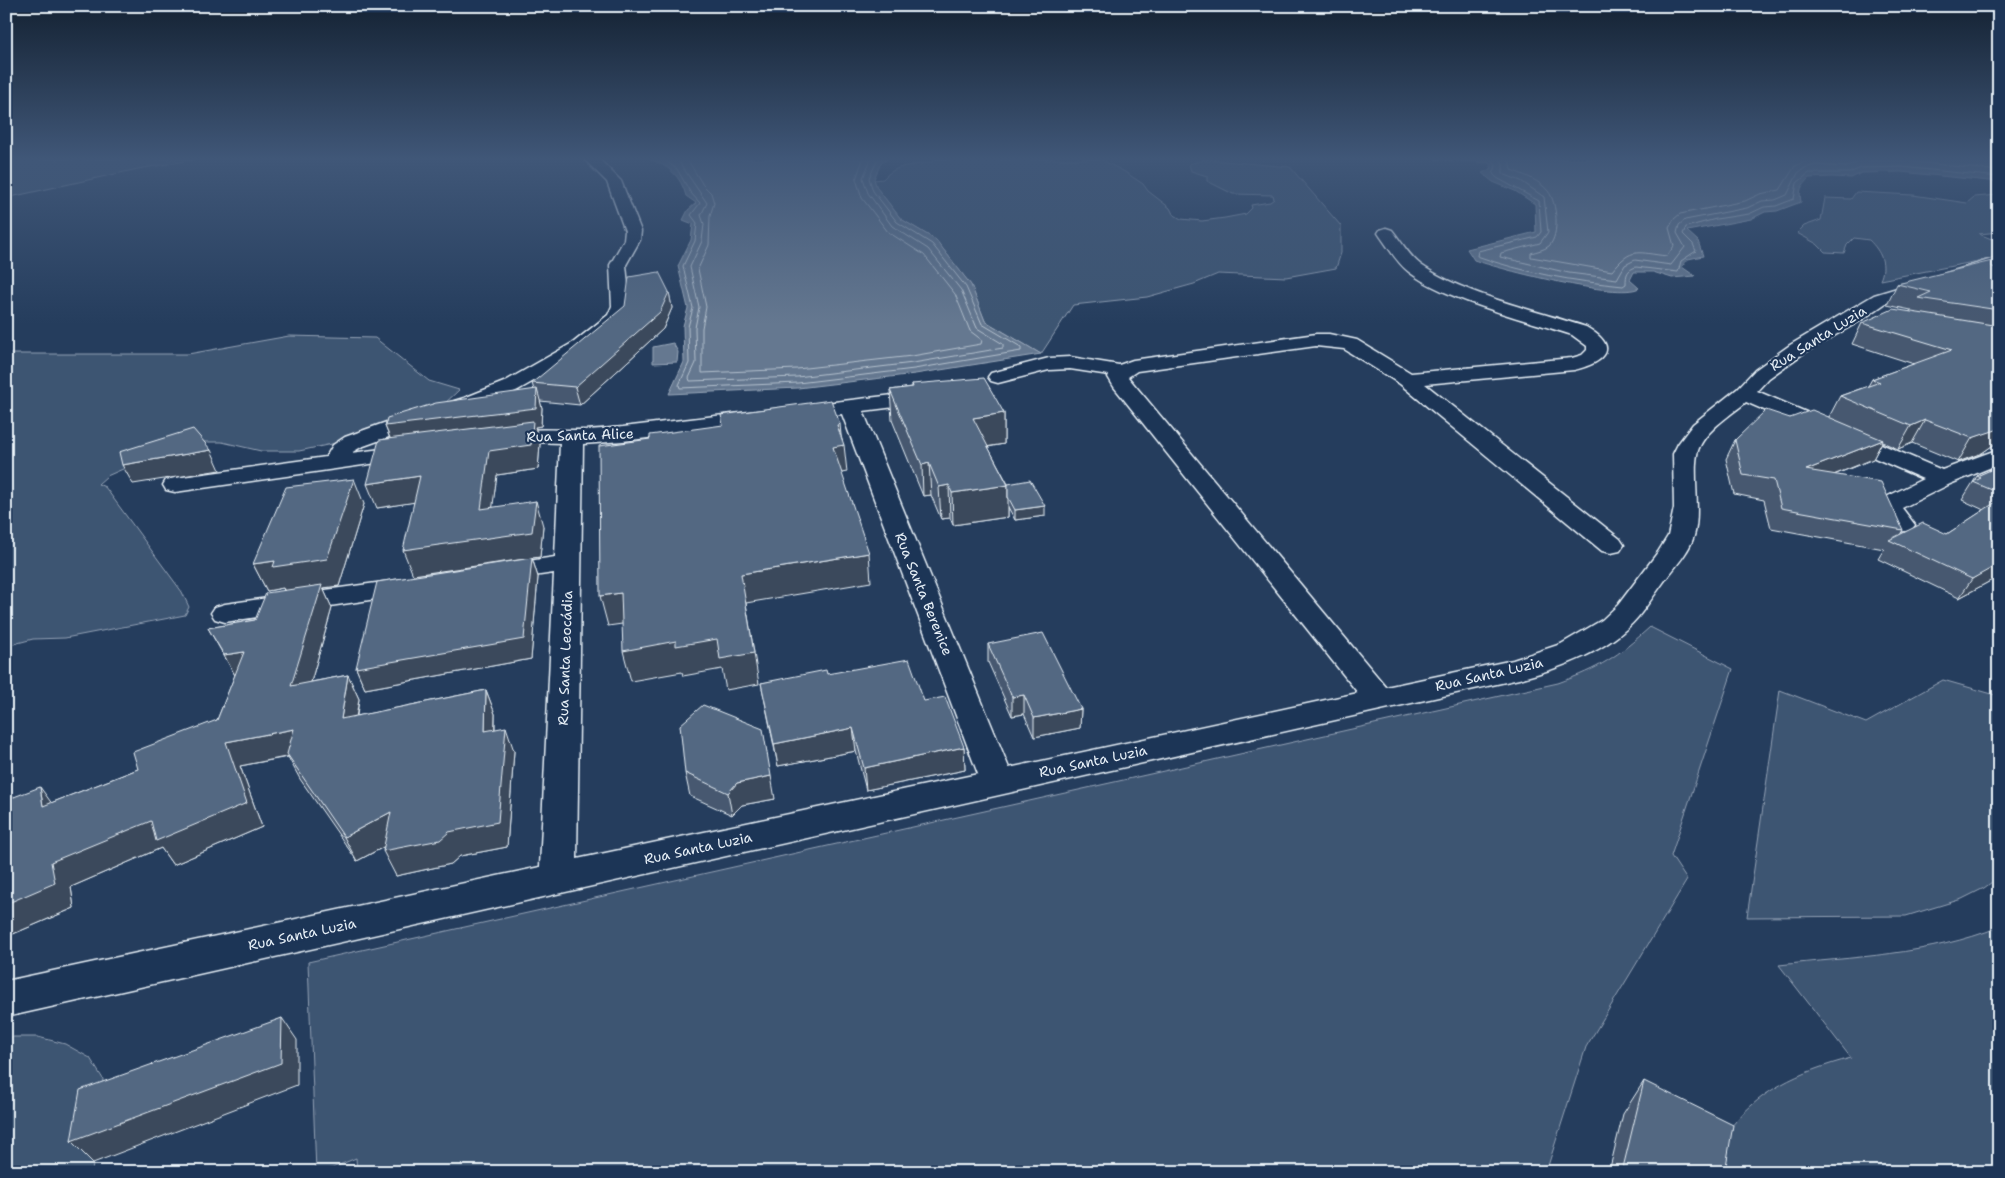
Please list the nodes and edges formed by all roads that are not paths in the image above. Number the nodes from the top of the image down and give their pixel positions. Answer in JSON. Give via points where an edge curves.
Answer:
{"nodes":[{"id":1,"x":627,"y":214,"type":"edge"},
{"id":2,"x":1386,"y":233,"type":"dead end"},
{"id":3,"x":1999,"y":262,"type":"edge"},
{"id":4,"x":1853,"y":317,"type":"junction"},
{"id":5,"x":1882,"y":322,"type":"edge"},
{"id":6,"x":1120,"y":371,"type":"junction"},
{"id":7,"x":998,"y":377,"type":"dead end"},
{"id":8,"x":1407,"y":380,"type":"junction"},
{"id":9,"x":1744,"y":393,"type":"junction"},
{"id":10,"x":946,"y":395,"type":"edge"},
{"id":11,"x":850,"y":407,"type":"junction"},
{"id":12,"x":572,"y":437,"type":"junction"},
{"id":13,"x":484,"y":442,"type":"edge"},
{"id":14,"x":434,"y":449,"type":"edge"},
{"id":15,"x":1999,"y":456,"type":"edge"},
{"id":16,"x":335,"y":463,"type":"junction"},
{"id":17,"x":1942,"y":479,"type":"junction"},
{"id":18,"x":175,"y":485,"type":"dead end"},
{"id":19,"x":1902,"y":526,"type":"edge"},
{"id":20,"x":1612,"y":545,"type":"dead end"},
{"id":21,"x":568,"y":563,"type":"junction"},
{"id":22,"x":470,"y":577,"type":"edge"},
{"id":23,"x":441,"y":582,"type":"edge"},
{"id":24,"x":225,"y":613,"type":"dead end"},
{"id":25,"x":1379,"y":699,"type":"junction"},
{"id":26,"x":998,"y":782,"type":"junction"},
{"id":27,"x":558,"y":879,"type":"junction"},
{"id":28,"x":6,"y":999,"type":"edge"}],
"edges":[{"from":1,"to":16,"type":"street","via":[[633,231],[632,240],[618,265],[621,306],[616,318],[581,346],[519,382],[472,403],[353,442],[341,450]]},
{"from":2,"to":8,"type":"street","via":[[1407,261],[1429,277],[1478,298],[1579,330],[1597,345],[1597,352],[1574,364]]},
{"from":3,"to":4,"type":"street","name":"Rua Santa Luzia","via":[[1892,294]]},
{"from":4,"to":5,"type":"street"},
{"from":4,"to":9,"type":"street","name":"Rua Santa Luzia","via":[[1778,361]]},
{"from":6,"to":7,"type":"street","via":[[1070,363],[1049,364]]},
{"from":6,"to":8,"type":"street","via":[[1133,366],[1329,340],[1350,344]]},
{"from":6,"to":25,"type":"street","via":[[1121,383]]},
{"from":8,"to":20,"type":"street"},
{"from":9,"to":17,"type":"street"},
{"from":9,"to":25,"type":"street","name":"Rua Santa Luzia","via":[[1701,429],[1689,444],[1685,454],[1686,508],[1681,536],[1628,611],[1612,626],[1578,648],[1546,661]]},
{"from":10,"to":11,"type":"street","name":"Rua Santa Alice"},
{"from":11,"to":12,"type":"street","name":"Rua Santa Alice","via":[[654,431]]},
{"from":11,"to":26,"type":"street","name":"Rua Santa Berenice"},
{"from":12,"to":13,"type":"street","name":"Rua Santa Alice","via":[[533,435]]},
{"from":12,"to":21,"type":"street","name":"Rua Santa Leocádia"},
{"from":14,"to":16,"type":"street"},
{"from":15,"to":17,"type":"street"},
{"from":16,"to":18,"type":"street"},
{"from":17,"to":19,"type":"street","via":[[1889,505],[1890,513]]},
{"from":21,"to":22,"type":"street"},
{"from":21,"to":27,"type":"street","name":"Rua Santa Leocádia"},
{"from":23,"to":24,"type":"street"},
{"from":25,"to":26,"type":"street","name":"Rua Santa Luzia"},
{"from":26,"to":27,"type":"street","name":"Rua Santa Luzia"},
{"from":27,"to":28,"type":"street","name":"Rua Santa Luzia"}]}
